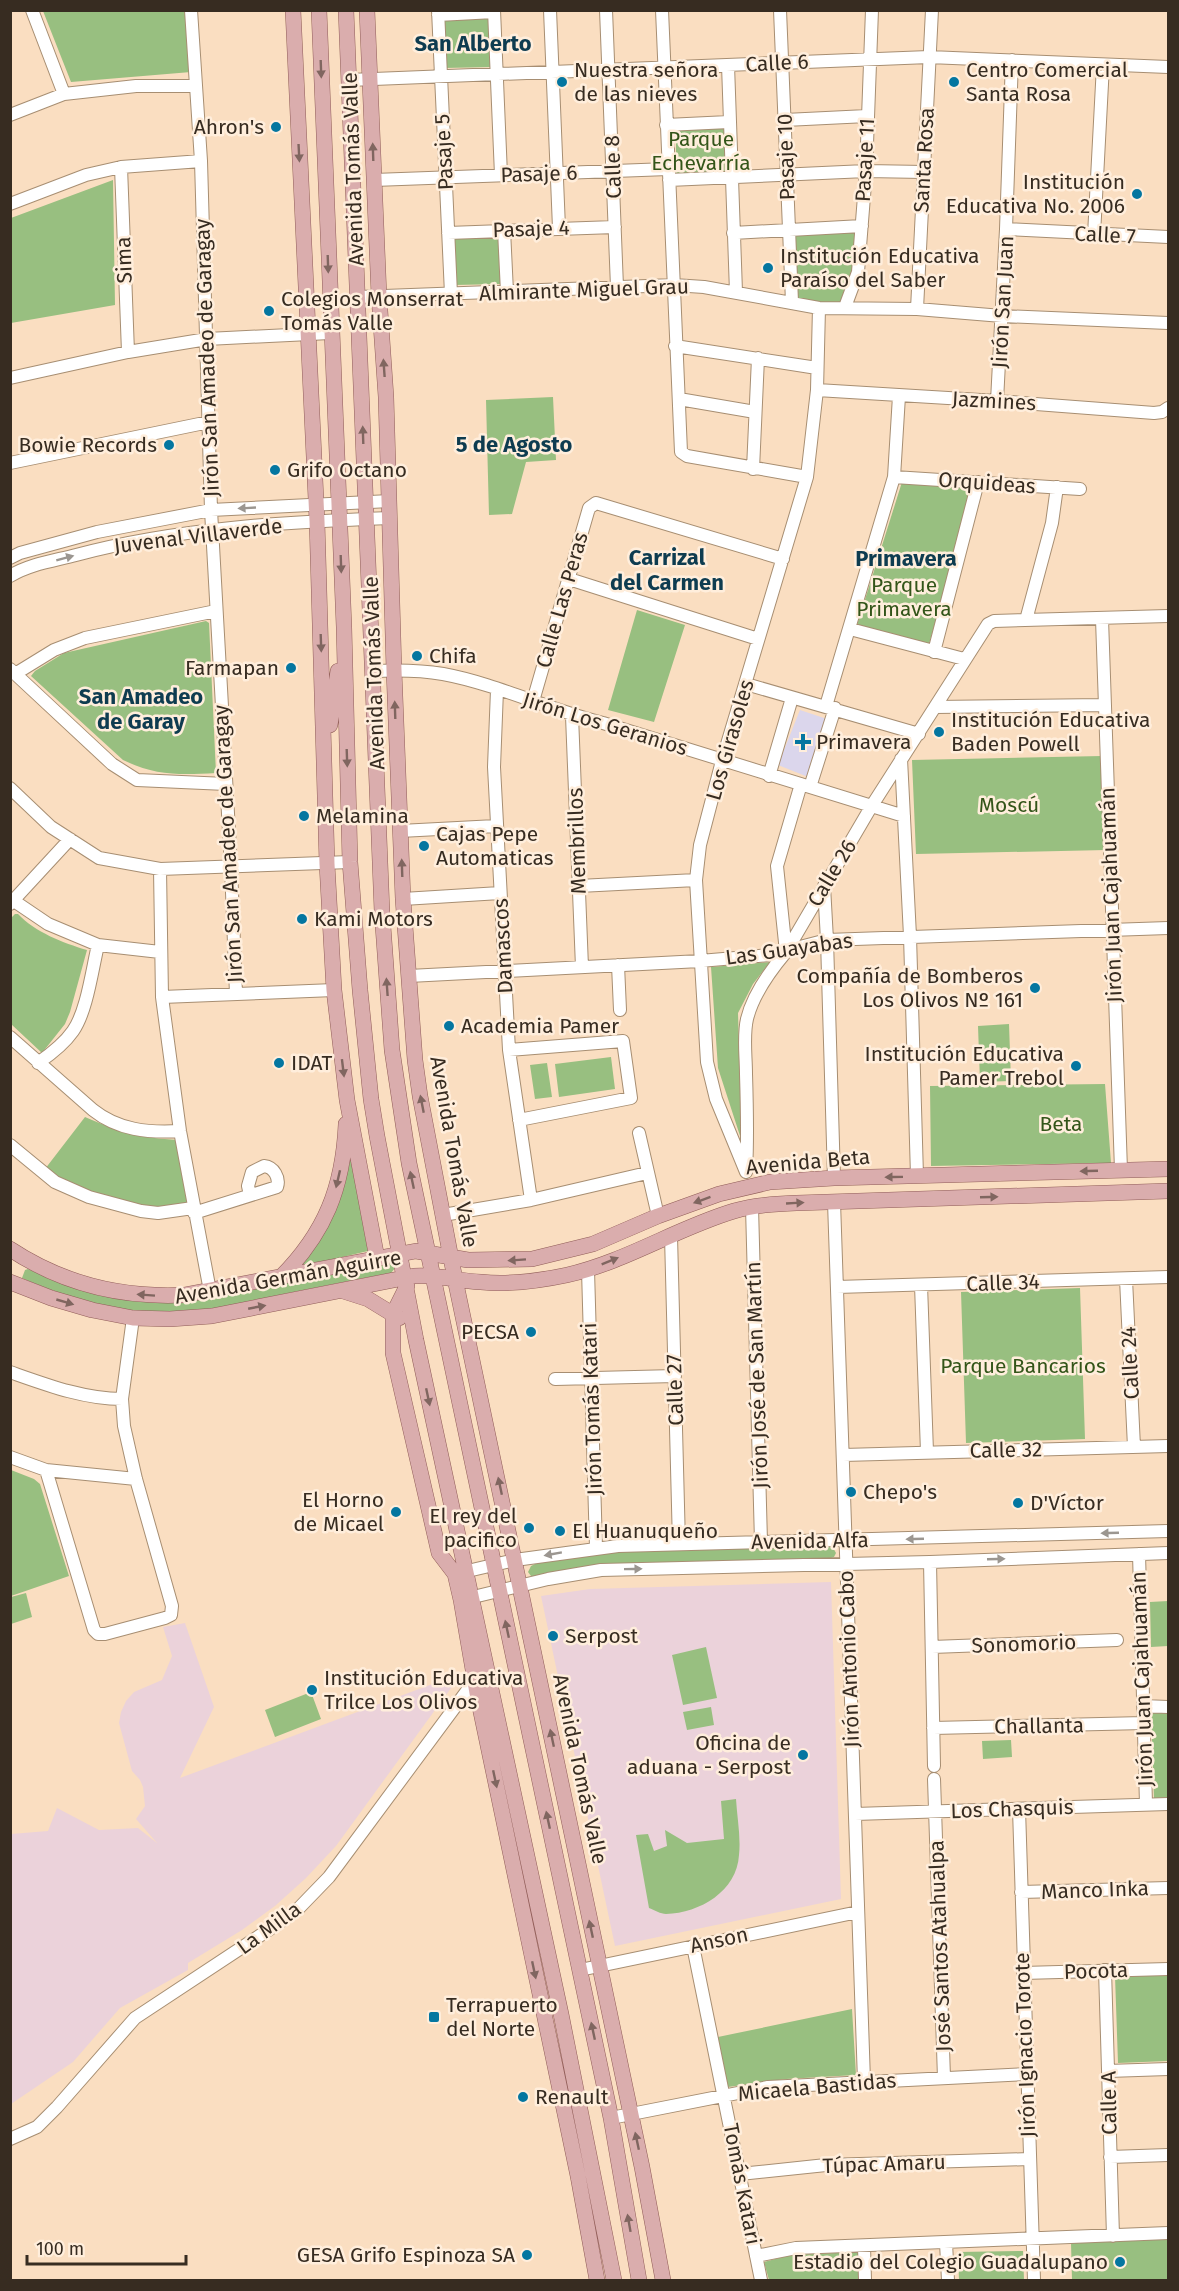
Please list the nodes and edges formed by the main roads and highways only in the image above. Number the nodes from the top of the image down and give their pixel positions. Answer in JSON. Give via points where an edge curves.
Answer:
{"nodes":[{"id":1,"x":293,"y":10,"type":"edge"},
{"id":2,"x":319,"y":10,"type":"edge"},
{"id":3,"x":346,"y":10,"type":"edge"},
{"id":4,"x":367,"y":10,"type":"edge"},
{"id":5,"x":386,"y":397,"type":"junction"},
{"id":6,"x":362,"y":398,"type":"junction"},
{"id":7,"x":334,"y":412,"type":"junction"},
{"id":8,"x":314,"y":440,"type":"junction"},
{"id":9,"x":344,"y":627,"type":"junction"},
{"id":10,"x":324,"y":768,"type":"junction"},
{"id":11,"x":347,"y":1100,"type":"junction"},
{"id":12,"x":1168,"y":1169,"type":"edge"},
{"id":13,"x":1026,"y":1173,"type":"junction"},
{"id":14,"x":1168,"y":1191,"type":"edge"},
{"id":15,"x":1027,"y":1195,"type":"junction"},
{"id":16,"x":10,"y":1249,"type":"edge"},
{"id":17,"x":428,"y":1251,"type":"junction"},
{"id":18,"x":400,"y":1253,"type":"junction"},
{"id":19,"x":24,"y":1258,"type":"junction"},
{"id":20,"x":377,"y":1258,"type":"junction"},
{"id":21,"x":452,"y":1258,"type":"junction"},
{"id":22,"x":434,"y":1274,"type":"junction"},
{"id":23,"x":280,"y":1278,"type":"junction"},
{"id":24,"x":456,"y":1279,"type":"junction"},
{"id":25,"x":10,"y":1281,"type":"edge"},
{"id":26,"x":406,"y":1282,"type":"junction"},
{"id":27,"x":340,"y":1290,"type":"junction"},
{"id":28,"x":393,"y":1314,"type":"junction"},
{"id":29,"x":416,"y":1340,"type":"junction"},
{"id":30,"x":443,"y":1468,"type":"junction"},
{"id":31,"x":421,"y":1475,"type":"junction"},
{"id":32,"x":460,"y":1572,"type":"junction"},
{"id":33,"x":481,"y":1678,"type":"junction"},
{"id":34,"x":552,"y":1842,"type":"junction"},
{"id":35,"x":526,"y":1848,"type":"junction"},
{"id":36,"x":572,"y":1935,"type":"junction"},
{"id":37,"x":546,"y":1941,"type":"junction"},
{"id":38,"x":529,"y":1944,"type":"junction"},
{"id":39,"x":593,"y":2170,"type":"junction"},
{"id":40,"x":584,"y":2204,"type":"junction"},
{"id":41,"x":597,"y":2280,"type":"edge"},
{"id":42,"x":614,"y":2280,"type":"edge"},
{"id":43,"x":639,"y":2280,"type":"edge"},
{"id":44,"x":663,"y":2280,"type":"edge"}],
"edges":[{"from":1,"to":8,"type":"main road","one_way":true},
{"from":2,"to":7,"type":"main road","name":"Avenida Tomás Valle","one_way":true},
{"from":3,"to":6,"type":"main road","name":"Avenida Tomás Valle"},
{"from":5,"to":4,"type":"main road","name":"Avenida Tomás Valle","one_way":true},
{"from":5,"to":6,"type":"main road"},
{"from":21,"to":5,"type":"main road","name":"Avenida Tomás Valle","one_way":true,"via":[[420,1096],[411,1015],[400,831]]},
{"from":17,"to":6,"type":"main road","name":"Avenida Tomás Valle","one_way":true,"via":[[409,1163],[392,1050],[382,912]]},
{"from":7,"to":8,"type":"main road"},
{"from":7,"to":9,"type":"main road","name":"Avenida Tomás Valle","one_way":true},
{"from":8,"to":10,"type":"main road","one_way":true},
{"from":9,"to":10,"type":"main road"},
{"from":9,"to":18,"type":"main road","name":"Avenida Tomás Valle","one_way":true,"via":[[350,862],[361,1001],[373,1108]]},
{"from":10,"to":11,"type":"main road","one_way":true,"via":[[334,990]]},
{"from":11,"to":20,"type":"main road"},
{"from":11,"to":23,"type":"main road","one_way":true,"via":[[339,1180],[325,1218],[299,1258]]},
{"from":12,"to":13,"type":"main road","name":"Avenida Beta","one_way":true},
{"from":13,"to":15,"type":"main road"},
{"from":13,"to":21,"type":"main road","name":"Avenida Beta","one_way":true,"via":[[784,1181],[749,1178],[719,1194],[593,1244],[532,1259]]},
{"from":14,"to":15,"type":"main road","name":"Avenida Beta"},
{"from":24,"to":15,"type":"main road","name":"Avenida Beta","one_way":true,"via":[[506,1283],[588,1269],[752,1207]]},
{"from":16,"to":19,"type":"main road","name":"Avenida Germán Aguirre"},
{"from":17,"to":18,"type":"main road","name":"Avenida Germán Aguirre"},
{"from":17,"to":21,"type":"main road","name":"Avenida Beta"},
{"from":17,"to":22,"type":"main road","name":"Avenida Tomás Valle"},
{"from":18,"to":20,"type":"main road","name":"Avenida Germán Aguirre"},
{"from":18,"to":26,"type":"main road","name":"Avenida Tomás Valle"},
{"from":23,"to":19,"type":"main road","name":"Avenida Germán Aguirre","one_way":true,"via":[[164,1296],[105,1290],[37,1267]]},
{"from":19,"to":25,"type":"main road"},
{"from":20,"to":23,"type":"main road","name":"Avenida Germán Aguirre"},
{"from":21,"to":24,"type":"main road","name":"Avenida Tomás Valle"},
{"from":22,"to":24,"type":"main road","name":"Avenida Beta"},
{"from":22,"to":26,"type":"main road","name":"Avenida Germán Aguirre"},
{"from":34,"to":22,"type":"main road","name":"Avenida Tomás Valle","one_way":true},
{"from":44,"to":24,"type":"main road","name":"Avenida Tomás Valle","one_way":true},
{"from":25,"to":27,"type":"main road","name":"Avenida Germán Aguirre","one_way":true,"via":[[51,1298],[133,1318],[212,1316]]},
{"from":26,"to":27,"type":"main road","name":"Avenida Germán Aguirre"},
{"from":26,"to":28,"type":"main road","name":"Avenida Tomás Valle"},
{"from":26,"to":29,"type":"main road","name":"Avenida Tomás Valle"},
{"from":27,"to":28,"type":"main road","via":[[369,1299]]},
{"from":28,"to":29,"type":"main road"},
{"from":28,"to":31,"type":"main road","name":"Avenida Tomás Valle","via":[[393,1353]]},
{"from":29,"to":30,"type":"main road","name":"Avenida Tomás Valle","one_way":true},
{"from":30,"to":31,"type":"main road"},
{"from":30,"to":32,"type":"main road","name":"Avenida Tomás Valle"},
{"from":31,"to":32,"type":"main road","name":"Avenida Tomás Valle","via":[[439,1553]]},
{"from":32,"to":33,"type":"main road","name":"Avenida Tomás Valle"},
{"from":33,"to":35,"type":"main road","name":"Avenida Tomás Valle"},
{"from":33,"to":38,"type":"main road","name":"Avenida Tomás Valle","one_way":true},
{"from":34,"to":35,"type":"main road"},
{"from":34,"to":36,"type":"main road","name":"Avenida Tomás Valle"},
{"from":35,"to":37,"type":"main road","name":"Avenida Tomás Valle"},
{"from":36,"to":37,"type":"main road"},
{"from":43,"to":36,"type":"main road","name":"Avenida Tomás Valle","one_way":true,"via":[[611,2118]]},
{"from":37,"to":38,"type":"main road"},
{"from":37,"to":39,"type":"main road","name":"Avenida Tomás Valle"},
{"from":38,"to":40,"type":"main road","name":"Avenida Tomás Valle","one_way":true},
{"from":39,"to":40,"type":"main road"},
{"from":39,"to":42,"type":"main road","name":"Avenida Tomás Valle"},
{"from":40,"to":41,"type":"main road","name":"Avenida Tomás Valle"}]}
